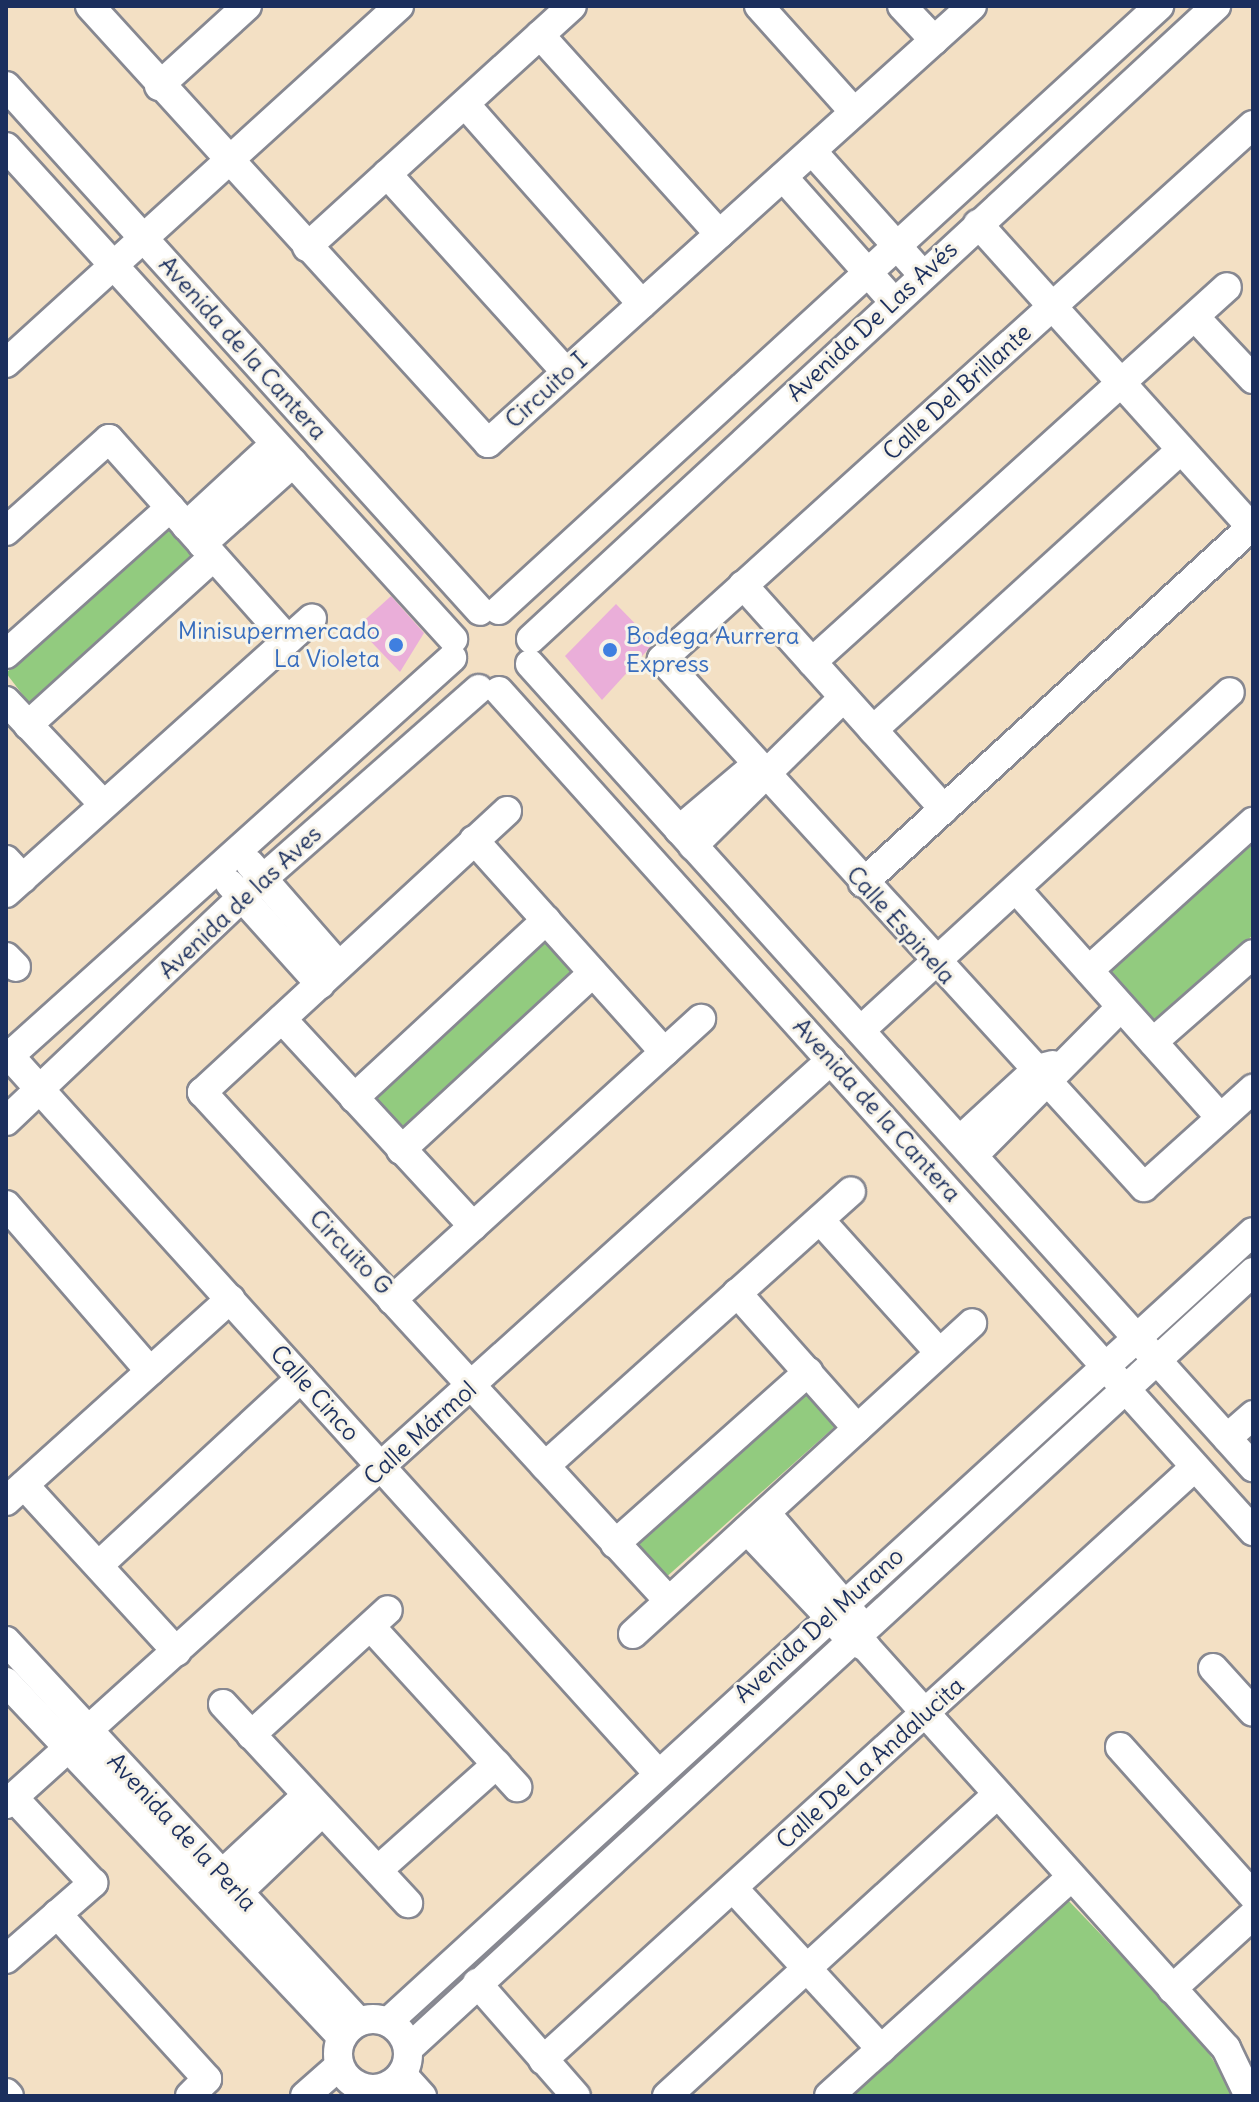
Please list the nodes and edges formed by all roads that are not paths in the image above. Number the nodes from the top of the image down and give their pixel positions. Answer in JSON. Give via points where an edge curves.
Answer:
{"nodes":[{"id":1,"x":90,"y":6,"type":"edge"},
{"id":2,"x":399,"y":6,"type":"edge"},
{"id":3,"x":572,"y":6,"type":"edge"},
{"id":4,"x":759,"y":6,"type":"edge"},
{"id":5,"x":902,"y":6,"type":"edge"},
{"id":6,"x":972,"y":6,"type":"edge"},
{"id":7,"x":1159,"y":6,"type":"edge"},
{"id":8,"x":1216,"y":6,"type":"edge"},
{"id":9,"x":241,"y":8,"type":"edge"},
{"id":10,"x":540,"y":35,"type":"junction"},
{"id":11,"x":934,"y":40,"type":"junction"},
{"id":12,"x":6,"y":86,"type":"edge"},
{"id":13,"x":159,"y":86,"type":"junction"},
{"id":14,"x":465,"y":104,"type":"junction"},
{"id":15,"x":854,"y":112,"type":"junction"},
{"id":16,"x":1253,"y":125,"type":"edge"},
{"id":17,"x":6,"y":147,"type":"edge"},
{"id":18,"x":812,"y":151,"type":"junction"},
{"id":19,"x":227,"y":162,"type":"junction"},
{"id":20,"x":387,"y":174,"type":"junction"},
{"id":21,"x":783,"y":177,"type":"junction"},
{"id":22,"x":978,"y":224,"type":"junction"},
{"id":23,"x":719,"y":234,"type":"junction"},
{"id":24,"x":144,"y":238,"type":"junction"},
{"id":25,"x":895,"y":243,"type":"junction"},
{"id":26,"x":307,"y":247,"type":"junction"},
{"id":27,"x":114,"y":265,"type":"junction"},
{"id":28,"x":866,"y":270,"type":"junction"},
{"id":29,"x":922,"y":274,"type":"junction"},
{"id":30,"x":1227,"y":287,"type":"dead end"},
{"id":31,"x":893,"y":301,"type":"junction"},
{"id":32,"x":642,"y":304,"type":"junction"},
{"id":33,"x":1052,"y":306,"type":"junction"},
{"id":34,"x":1195,"y":317,"type":"junction"},
{"id":35,"x":6,"y":363,"type":"edge"},
{"id":36,"x":566,"y":372,"type":"junction"},
{"id":37,"x":1253,"y":379,"type":"edge"},
{"id":38,"x":1121,"y":384,"type":"junction"},
{"id":39,"x":1181,"y":450,"type":"junction"},
{"id":40,"x":284,"y":453,"type":"junction"},
{"id":41,"x":6,"y":531,"type":"edge"},
{"id":42,"x":193,"y":534,"type":"junction"},
{"id":43,"x":743,"y":585,"type":"junction"},
{"id":44,"x":489,"y":611,"type":"junction"},
{"id":45,"x":312,"y":618,"type":"dead end"},
{"id":46,"x":288,"y":640,"type":"junction"},
{"id":47,"x":452,"y":649,"type":"junction"},
{"id":48,"x":531,"y":651,"type":"junction"},
{"id":49,"x":6,"y":654,"type":"edge"},
{"id":50,"x":662,"y":659,"type":"joint"},
{"id":51,"x":812,"y":662,"type":"junction"},
{"id":52,"x":489,"y":690,"type":"junction"},
{"id":53,"x":1230,"y":692,"type":"dead end"},
{"id":54,"x":843,"y":698,"type":"junction"},
{"id":55,"x":6,"y":701,"type":"edge"},
{"id":56,"x":28,"y":725,"type":"junction"},
{"id":57,"x":873,"y":730,"type":"junction"},
{"id":58,"x":765,"y":768,"type":"junction"},
{"id":59,"x":103,"y":804,"type":"junction"},
{"id":60,"x":944,"y":809,"type":"junction"},
{"id":61,"x":507,"y":811,"type":"dead end"},
{"id":62,"x":1253,"y":822,"type":"edge"},
{"id":63,"x":686,"y":838,"type":"junction"},
{"id":64,"x":474,"y":840,"type":"junction"},
{"id":65,"x":226,"y":859,"type":"junction"},
{"id":66,"x":12,"y":877,"type":"edge"},
{"id":67,"x":863,"y":883,"type":"junction"},
{"id":68,"x":252,"y":888,"type":"junction"},
{"id":69,"x":1016,"y":889,"type":"junction"},
{"id":70,"x":546,"y":920,"type":"junction"},
{"id":71,"x":1253,"y":954,"type":"edge"},
{"id":72,"x":935,"y":963,"type":"junction"},
{"id":73,"x":1089,"y":970,"type":"junction"},
{"id":74,"x":593,"y":973,"type":"junction"},
{"id":75,"x":330,"y":975,"type":"junction"},
{"id":76,"x":1121,"y":1007,"type":"junction"},
{"id":77,"x":282,"y":1019,"type":"junction"},
{"id":78,"x":701,"y":1019,"type":"dead end"},
{"id":79,"x":861,"y":1030,"type":"junction"},
{"id":80,"x":1153,"y":1042,"type":"junction"},
{"id":81,"x":664,"y":1052,"type":"junction"},
{"id":82,"x":7,"y":1055,"type":"edge"},
{"id":83,"x":831,"y":1060,"type":"junction"},
{"id":84,"x":1048,"y":1072,"type":"junction"},
{"id":85,"x":40,"y":1089,"type":"junction"},
{"id":86,"x":1253,"y":1089,"type":"edge"},
{"id":87,"x":354,"y":1098,"type":"junction"},
{"id":88,"x":1221,"y":1118,"type":"junction"},
{"id":89,"x":6,"y":1121,"type":"edge"},
{"id":90,"x":968,"y":1146,"type":"junction"},
{"id":91,"x":401,"y":1150,"type":"junction"},
{"id":92,"x":851,"y":1191,"type":"dead end"},
{"id":93,"x":6,"y":1205,"type":"edge"},
{"id":94,"x":820,"y":1220,"type":"junction"},
{"id":95,"x":473,"y":1226,"type":"junction"},
{"id":96,"x":1253,"y":1232,"type":"edge"},
{"id":97,"x":1253,"y":1272,"type":"edge"},
{"id":98,"x":737,"y":1293,"type":"junction"},
{"id":99,"x":230,"y":1299,"type":"junction"},
{"id":100,"x":392,"y":1300,"type":"junction"},
{"id":101,"x":972,"y":1323,"type":"dead end"},
{"id":102,"x":1138,"y":1337,"type":"junction"},
{"id":103,"x":939,"y":1352,"type":"junction"},
{"id":104,"x":1157,"y":1359,"type":"junction"},
{"id":105,"x":1106,"y":1366,"type":"junction"},
{"id":106,"x":150,"y":1371,"type":"junction"},
{"id":107,"x":808,"y":1372,"type":"junction"},
{"id":108,"x":301,"y":1378,"type":"junction"},
{"id":109,"x":475,"y":1384,"type":"junction"},
{"id":110,"x":1125,"y":1387,"type":"junction"},
{"id":111,"x":1253,"y":1415,"type":"edge"},
{"id":112,"x":857,"y":1428,"type":"junction"},
{"id":113,"x":1227,"y":1438,"type":"junction"},
{"id":114,"x":545,"y":1466,"type":"junction"},
{"id":115,"x":382,"y":1467,"type":"junction"},
{"id":116,"x":1195,"y":1467,"type":"junction"},
{"id":117,"x":1253,"y":1467,"type":"edge"},
{"id":118,"x":15,"y":1493,"type":"edge"},
{"id":119,"x":756,"y":1521,"type":"junction"},
{"id":120,"x":1253,"y":1531,"type":"edge"},
{"id":121,"x":615,"y":1544,"type":"junction"},
{"id":122,"x":99,"y":1565,"type":"junction"},
{"id":123,"x":668,"y":1600,"type":"junction"},
{"id":124,"x":836,"y":1609,"type":"junction"},
{"id":125,"x":633,"y":1634,"type":"dead end"},
{"id":126,"x":860,"y":1638,"type":"junction"},
{"id":127,"x":6,"y":1641,"type":"edge"},
{"id":128,"x":177,"y":1652,"type":"junction"},
{"id":129,"x":1213,"y":1668,"type":"dead end"},
{"id":130,"x":6,"y":1682,"type":"edge"},
{"id":131,"x":223,"y":1704,"type":"dead end"},
{"id":132,"x":1253,"y":1712,"type":"edge"},
{"id":133,"x":922,"y":1716,"type":"junction"},
{"id":134,"x":251,"y":1735,"type":"junction"},
{"id":135,"x":78,"y":1740,"type":"junction"},
{"id":136,"x":1120,"y":1747,"type":"dead end"},
{"id":137,"x":497,"y":1764,"type":"junction"},
{"id":138,"x":656,"y":1771,"type":"junction"},
{"id":139,"x":517,"y":1787,"type":"dead end"},
{"id":140,"x":995,"y":1796,"type":"junction"},
{"id":141,"x":10,"y":1801,"type":"edge"},
{"id":142,"x":314,"y":1804,"type":"junction"},
{"id":143,"x":378,"y":1870,"type":"junction"},
{"id":144,"x":1070,"y":1878,"type":"junction"},
{"id":145,"x":733,"y":1888,"type":"junction"},
{"id":146,"x":219,"y":1894,"type":"junction"},
{"id":147,"x":1253,"y":1896,"type":"edge"},
{"id":148,"x":408,"y":1903,"type":"dead end"},
{"id":149,"x":57,"y":1914,"type":"junction"},
{"id":150,"x":1253,"y":1915,"type":"edge"},
{"id":151,"x":6,"y":1959,"type":"edge"},
{"id":152,"x":807,"y":1968,"type":"junction"},
{"id":153,"x":477,"y":1983,"type":"junction"},
{"id":154,"x":1172,"y":1989,"type":"junction"},
{"id":155,"x":388,"y":2022,"type":"junction"},
{"id":156,"x":350,"y":2030,"type":"junction"},
{"id":157,"x":881,"y":2049,"type":"junction"},
{"id":158,"x":1239,"y":2050,"type":"edge"},
{"id":159,"x":543,"y":2060,"type":"junction"},
{"id":160,"x":374,"y":2079,"type":"edge"},
{"id":161,"x":199,"y":2087,"type":"edge"},
{"id":162,"x":305,"y":2096,"type":"edge"},
{"id":163,"x":422,"y":2096,"type":"edge"},
{"id":164,"x":576,"y":2096,"type":"edge"},
{"id":165,"x":667,"y":2096,"type":"edge"},
{"id":166,"x":829,"y":2096,"type":"edge"},
{"id":167,"x":1249,"y":2096,"type":"edge"}],
"edges":[{"from":1,"to":13,"type":"street","name":"Circuito I"},
{"from":2,"to":19,"type":"street"},
{"from":3,"to":10,"type":"street"},
{"from":4,"to":15,"type":"street"},
{"from":5,"to":11,"type":"street"},
{"from":6,"to":11,"type":"street","name":"Circuito I"},
{"from":7,"to":25,"type":"street","name":"Avenida De Las Avés"},
{"from":8,"to":22,"type":"street","name":"Avenida De Las Avés"},
{"from":9,"to":13,"type":"street"},
{"from":10,"to":14,"type":"street"},
{"from":10,"to":23,"type":"street"},
{"from":11,"to":15,"type":"street","name":"Circuito I"},
{"from":12,"to":24,"type":"street","name":"Avenida de la Cantera"},
{"from":13,"to":19,"type":"street","name":"Circuito I"},
{"from":14,"to":20,"type":"street"},
{"from":14,"to":32,"type":"street"},
{"from":15,"to":18,"type":"street","name":"Circuito I"},
{"from":16,"to":33,"type":"street","name":"Calle Del Brillante"},
{"from":17,"to":27,"type":"street","name":"Avenida de la Cantera"},
{"from":18,"to":21,"type":"street","name":"Circuito I"},
{"from":18,"to":25,"type":"street"},
{"from":19,"to":24,"type":"street"},
{"from":19,"to":26,"type":"street","name":"Circuito I"},
{"from":20,"to":26,"type":"street"},
{"from":20,"to":36,"type":"street"},
{"from":21,"to":23,"type":"street","name":"Circuito I"},
{"from":21,"to":28,"type":"street"},
{"from":22,"to":29,"type":"street","name":"Avenida De Las Avés"},
{"from":22,"to":33,"type":"street"},
{"from":23,"to":32,"type":"street","name":"Circuito I"},
{"from":24,"to":27,"type":"street"},
{"from":24,"to":44,"type":"street","name":"Avenida de la Cantera"},
{"from":25,"to":28,"type":"street","name":"Avenida De Las Avés"},
{"from":25,"to":29,"type":"street"},
{"from":26,"to":36,"type":"street","name":"Circuito I","via":[[488,443]]},
{"from":27,"to":35,"type":"street"},
{"from":27,"to":40,"type":"street","name":"Avenida de la Cantera"},
{"from":28,"to":31,"type":"street"},
{"from":28,"to":44,"type":"street","name":"Avenida De Las Avés"},
{"from":29,"to":31,"type":"street","name":"Avenida De Las Avés"},
{"from":30,"to":34,"type":"street"},
{"from":31,"to":48,"type":"street","name":"Avenida De Las Avés"},
{"from":32,"to":36,"type":"street","name":"Circuito I"},
{"from":33,"to":38,"type":"street"},
{"from":33,"to":43,"type":"street","name":"Calle Del Brillante"},
{"from":34,"to":37,"type":"street"},
{"from":34,"to":38,"type":"street"},
{"from":38,"to":39,"type":"street"},
{"from":38,"to":51,"type":"street"},
{"from":39,"to":57,"type":"street"},
{"from":39,"to":60,"type":"street","via":[[1251,527]]},
{"from":40,"to":42,"type":"street"},
{"from":40,"to":47,"type":"street","name":"Avenida de la Cantera"},
{"from":41,"to":42,"type":"street","via":[[109,439]]},
{"from":42,"to":46,"type":"street"},
{"from":42,"to":49,"type":"street"},
{"from":42,"to":56,"type":"street"},
{"from":43,"to":50,"type":"street","name":"Calle Del Brillante"},
{"from":43,"to":51,"type":"street"},
{"from":44,"to":47,"type":"street","name":"Avenida De Las Avés"},
{"from":44,"to":48,"type":"street","name":"Avenida de la Cantera","via":[[519,620]]},
{"from":45,"to":46,"type":"street"},
{"from":46,"to":59,"type":"street"},
{"from":47,"to":52,"type":"street","name":"Avenida de la Cantera"},
{"from":47,"to":65,"type":"street","name":"Avenida de las Aves"},
{"from":48,"to":52,"type":"street","name":"Avenida De Las Avés"},
{"from":48,"to":63,"type":"street","name":"Avenida de la Cantera"},
{"from":50,"to":58,"type":"street","name":"Calle Espinela"},
{"from":51,"to":54,"type":"street"},
{"from":52,"to":68,"type":"street","name":"Avenida de las Aves"},
{"from":52,"to":83,"type":"street","name":"Avenida de la Cantera"},
{"from":53,"to":69,"type":"street"},
{"from":54,"to":57,"type":"street"},
{"from":54,"to":58,"type":"street"},
{"from":55,"to":56,"type":"street"},
{"from":56,"to":59,"type":"street"},
{"from":57,"to":60,"type":"street"},
{"from":58,"to":63,"type":"street"},
{"from":58,"to":67,"type":"street","name":"Calle Espinela"},
{"from":59,"to":66,"type":"street"},
{"from":60,"to":67,"type":"street"},
{"from":61,"to":64,"type":"street","name":"Circuito G"},
{"from":62,"to":73,"type":"street"},
{"from":63,"to":79,"type":"street","name":"Avenida de la Cantera"},
{"from":64,"to":70,"type":"street"},
{"from":64,"to":75,"type":"street","name":"Circuito G"},
{"from":65,"to":68,"type":"street"},
{"from":65,"to":82,"type":"street","name":"Avenida de las Aves"},
{"from":67,"to":72,"type":"street","name":"Calle Espinela"},
{"from":68,"to":75,"type":"street"},
{"from":68,"to":85,"type":"street","name":"Avenida de las Aves"},
{"from":69,"to":72,"type":"street"},
{"from":69,"to":73,"type":"street"},
{"from":70,"to":74,"type":"street"},
{"from":70,"to":87,"type":"street"},
{"from":71,"to":80,"type":"street"},
{"from":72,"to":79,"type":"street"},
{"from":72,"to":84,"type":"street","name":"Calle Espinela"},
{"from":73,"to":76,"type":"street"},
{"from":74,"to":81,"type":"street"},
{"from":74,"to":91,"type":"street"},
{"from":75,"to":77,"type":"street","name":"Circuito G"},
{"from":76,"to":80,"type":"street"},
{"from":76,"to":84,"type":"street"},
{"from":77,"to":87,"type":"street"},
{"from":77,"to":100,"type":"street","name":"Circuito G","via":[[202,1092]]},
{"from":78,"to":81,"type":"street","name":"Circuito G"},
{"from":79,"to":90,"type":"street","name":"Avenida de la Cantera"},
{"from":80,"to":88,"type":"street"},
{"from":81,"to":95,"type":"street","name":"Circuito G"},
{"from":82,"to":85,"type":"street","name":"Calle Cinco"},
{"from":83,"to":105,"type":"street","name":"Avenida de la Cantera"},
{"from":83,"to":109,"type":"street","name":"Calle Mármol"},
{"from":84,"to":88,"type":"street","name":"Calle Espinela","via":[[1144,1187]]},
{"from":84,"to":90,"type":"street"},
{"from":85,"to":89,"type":"street","name":"Avenida de las Aves"},
{"from":85,"to":99,"type":"street","name":"Calle Cinco"},
{"from":86,"to":88,"type":"street"},
{"from":87,"to":91,"type":"street"},
{"from":90,"to":102,"type":"street","name":"Avenida de la Cantera"},
{"from":91,"to":95,"type":"street"},
{"from":92,"to":94,"type":"street"},
{"from":93,"to":106,"type":"street"},
{"from":94,"to":98,"type":"street"},
{"from":94,"to":103,"type":"street"},
{"from":95,"to":100,"type":"street","name":"Circuito G"},
{"from":96,"to":102,"type":"street","name":"Avenida Del Murano"},
{"from":97,"to":104,"type":"street","name":"Avenida Del Murano"},
{"from":98,"to":107,"type":"street"},
{"from":98,"to":114,"type":"street"},
{"from":99,"to":106,"type":"street"},
{"from":99,"to":108,"type":"street","name":"Calle Cinco"},
{"from":100,"to":109,"type":"street"},
{"from":101,"to":103,"type":"street"},
{"from":102,"to":104,"type":"street","name":"Avenida de la Cantera"},
{"from":102,"to":105,"type":"street","name":"Avenida Del Murano"},
{"from":103,"to":112,"type":"street"},
{"from":104,"to":110,"type":"street","name":"Avenida Del Murano"},
{"from":104,"to":113,"type":"street","name":"Avenida de la Cantera"},
{"from":105,"to":110,"type":"street","name":"Avenida de la Cantera"},
{"from":105,"to":124,"type":"street","name":"Avenida Del Murano"},
{"from":106,"to":118,"type":"street"},
{"from":107,"to":112,"type":"street"},
{"from":107,"to":121,"type":"street"},
{"from":108,"to":115,"type":"street","name":"Calle Cinco"},
{"from":108,"to":122,"type":"street"},
{"from":109,"to":114,"type":"street"},
{"from":109,"to":115,"type":"street","name":"Calle Mármol"},
{"from":110,"to":116,"type":"street","name":"Avenida de la Cantera"},
{"from":110,"to":126,"type":"street","name":"Avenida Del Murano"},
{"from":111,"to":113,"type":"street"},
{"from":112,"to":119,"type":"street"},
{"from":113,"to":117,"type":"street","name":"Avenida de la Cantera"},
{"from":114,"to":121,"type":"street"},
{"from":115,"to":128,"type":"street","name":"Calle Mármol"},
{"from":115,"to":138,"type":"street","name":"Calle Cinco"},
{"from":116,"to":120,"type":"street","name":"Avenida de la Cantera"},
{"from":116,"to":133,"type":"street","name":"Calle De La Andalucita"},
{"from":118,"to":122,"type":"street"},
{"from":119,"to":123,"type":"street"},
{"from":119,"to":124,"type":"street"},
{"from":121,"to":123,"type":"street"},
{"from":122,"to":128,"type":"street"},
{"from":123,"to":125,"type":"street"},
{"from":124,"to":126,"type":"street"},
{"from":124,"to":138,"type":"street","name":"Avenida Del Murano"},
{"from":126,"to":133,"type":"street"},
{"from":126,"to":153,"type":"street","name":"Avenida Del Murano"},
{"from":127,"to":135,"type":"street","name":"Avenida de la Perla"},
{"from":128,"to":135,"type":"street","name":"Calle Mármol"},
{"from":129,"to":132,"type":"street"},
{"from":130,"to":135,"type":"street","name":"Avenida de la Perla"},
{"from":131,"to":134,"type":"street"},
{"from":133,"to":140,"type":"street"},
{"from":133,"to":145,"type":"street","name":"Calle De La Andalucita"},
{"from":134,"to":137,"type":"street","via":[[380,1619]]},
{"from":134,"to":142,"type":"street"},
{"from":135,"to":141,"type":"street","name":"Calle Mármol"},
{"from":135,"to":146,"type":"street","name":"Avenida de la Perla"},
{"from":136,"to":147,"type":"street"},
{"from":137,"to":139,"type":"street"},
{"from":137,"to":143,"type":"street"},
{"from":138,"to":155,"type":"street","name":"Avenida Del Murano"},
{"from":140,"to":144,"type":"street"},
{"from":140,"to":152,"type":"street"},
{"from":141,"to":149,"type":"street","via":[[93,1883]]},
{"from":142,"to":143,"type":"street"},
{"from":142,"to":146,"type":"street"},
{"from":143,"to":148,"type":"street"},
{"from":144,"to":154,"type":"street"},
{"from":144,"to":157,"type":"street"},
{"from":145,"to":152,"type":"street"},
{"from":145,"to":159,"type":"street","name":"Calle De La Andalucita"},
{"from":146,"to":156,"type":"street","name":"Avenida de la Perla"},
{"from":149,"to":151,"type":"street"},
{"from":149,"to":161,"type":"street"},
{"from":150,"to":154,"type":"street"},
{"from":152,"to":157,"type":"street"},
{"from":152,"to":165,"type":"street"},
{"from":153,"to":159,"type":"street"},
{"from":153,"to":160,"type":"street","name":"Avenida Del Murano"},
{"from":154,"to":158,"type":"street"},
{"from":155,"to":156,"type":"street"},
{"from":155,"to":160,"type":"street"},
{"from":156,"to":160,"type":"street"},
{"from":157,"to":166,"type":"street"},
{"from":158,"to":167,"type":"street"},
{"from":159,"to":164,"type":"street"},
{"from":160,"to":162,"type":"street"},
{"from":160,"to":163,"type":"street"}]}
